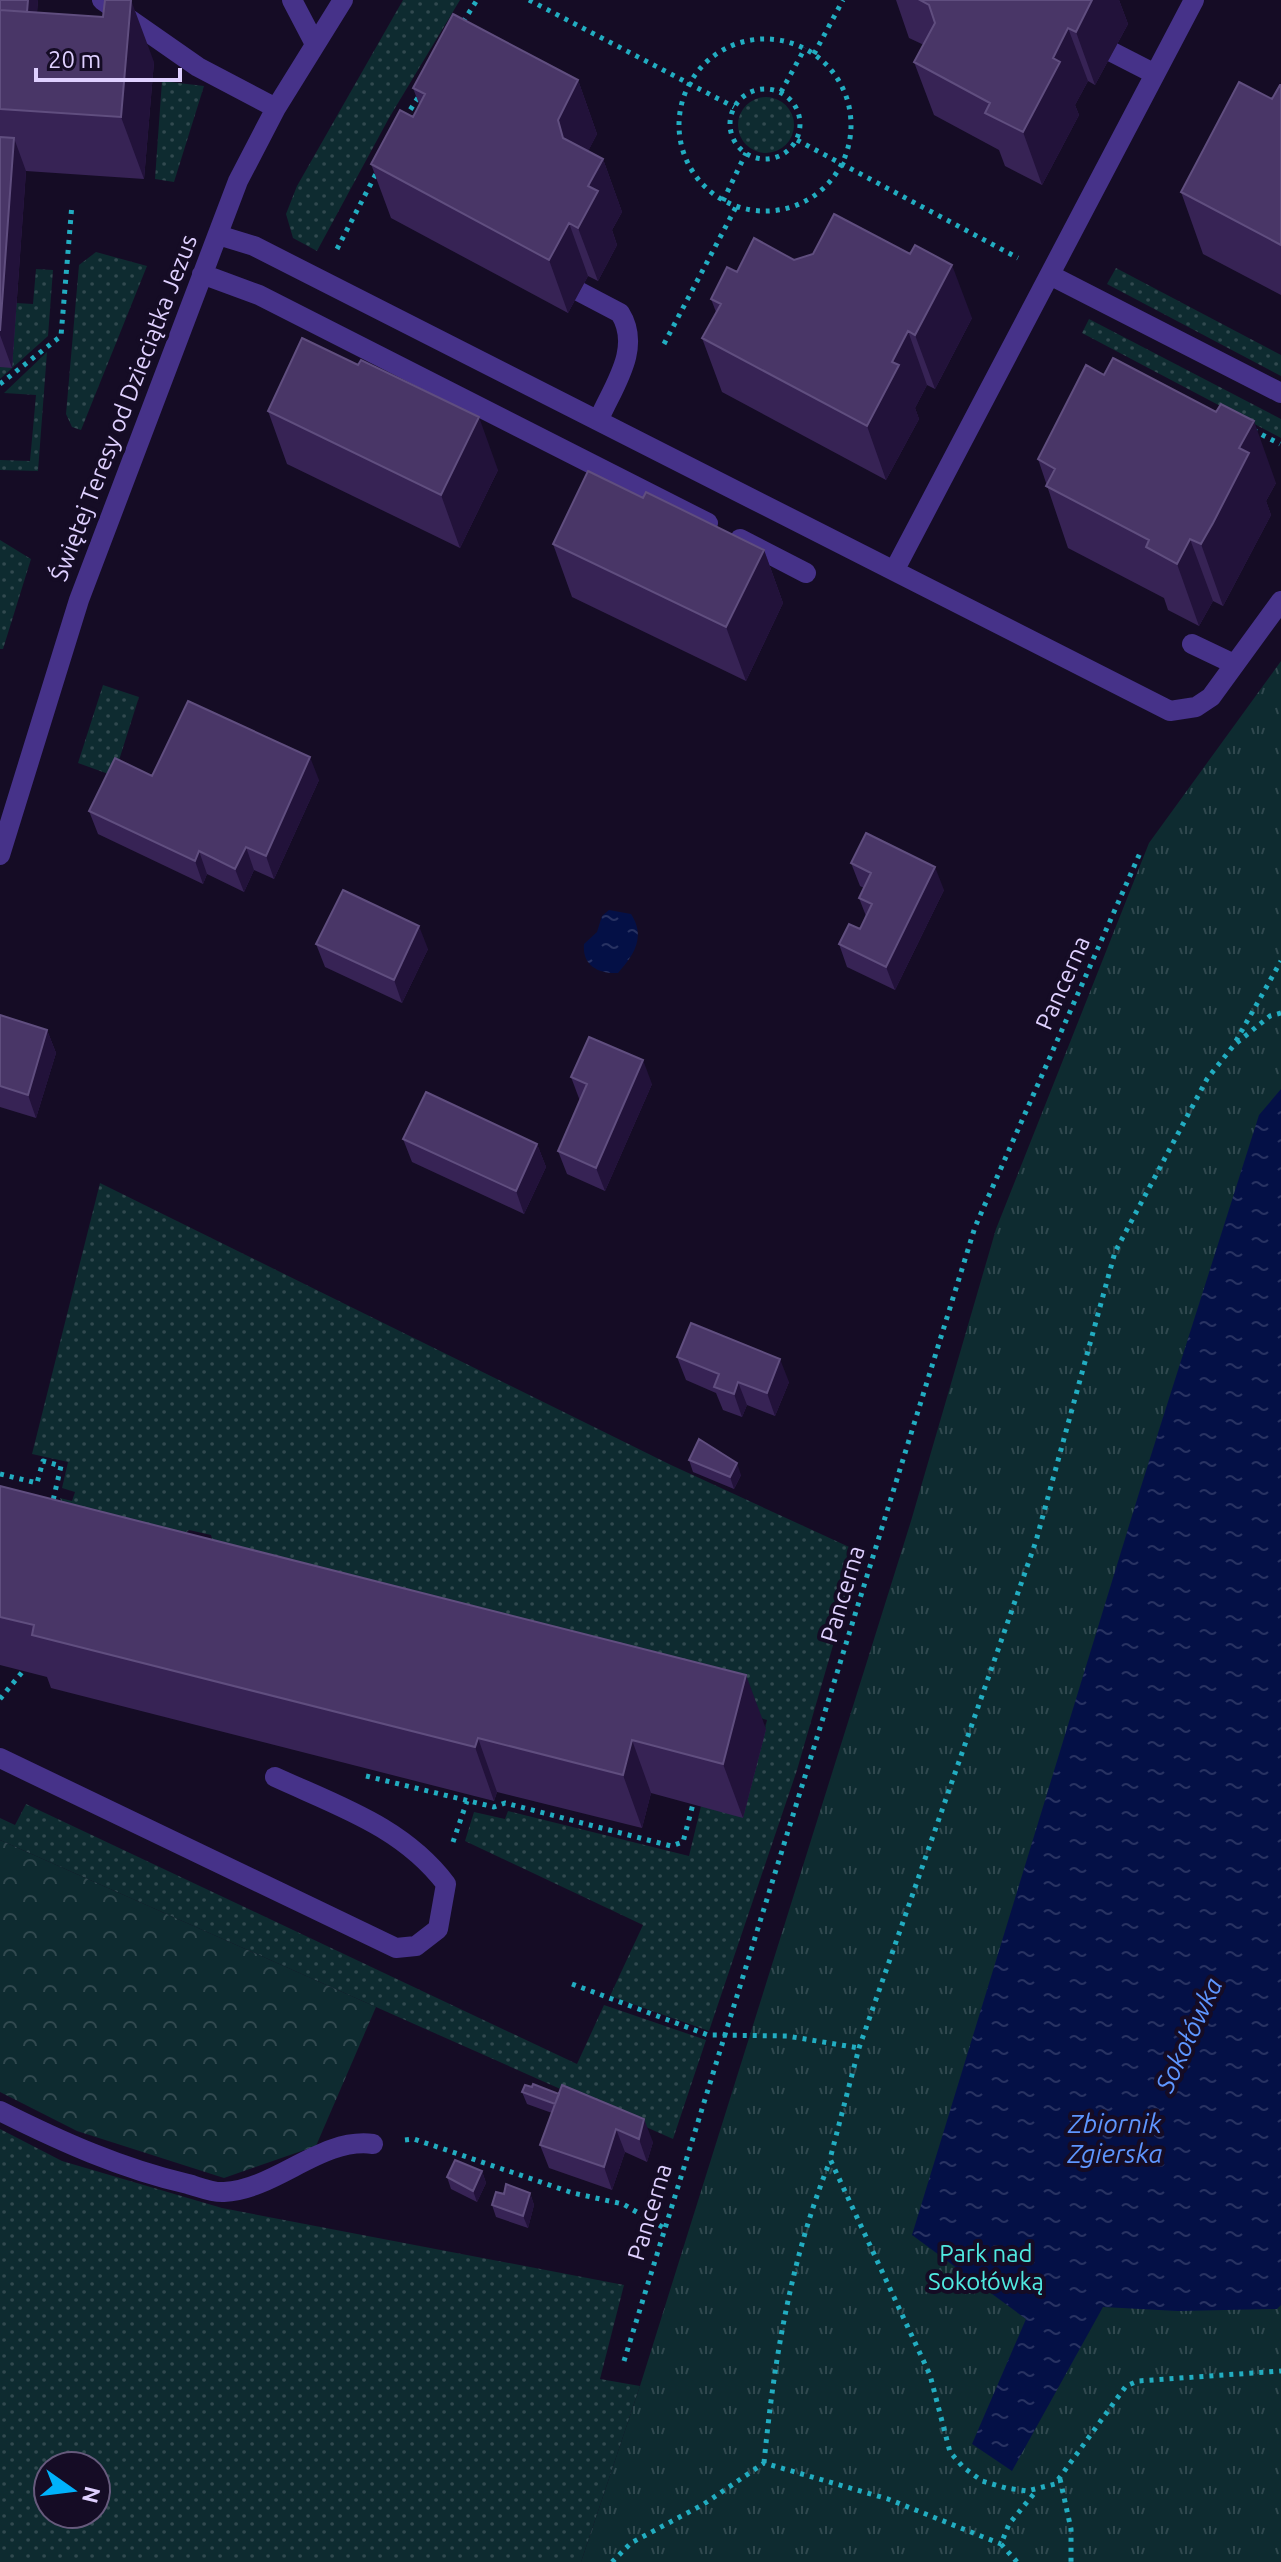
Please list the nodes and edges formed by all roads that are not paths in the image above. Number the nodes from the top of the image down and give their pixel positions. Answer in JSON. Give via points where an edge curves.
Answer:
{"nodes":[{"id":1,"x":102,"y":0,"type":"edge"},
{"id":2,"x":292,"y":0,"type":"edge"},
{"id":3,"x":343,"y":0,"type":"edge"},
{"id":4,"x":1194,"y":0,"type":"edge"},
{"id":5,"x":315,"y":44,"type":"junction"},
{"id":6,"x":1112,"y":52,"type":"dead end"},
{"id":7,"x":1155,"y":74,"type":"junction"},
{"id":8,"x":276,"y":108,"type":"junction"},
{"id":9,"x":218,"y":235,"type":"junction"},
{"id":10,"x":202,"y":274,"type":"junction"},
{"id":11,"x":1050,"y":275,"type":"junction"},
{"id":12,"x":580,"y":292,"type":"dead end"},
{"id":13,"x":1281,"y":393,"type":"edge"},
{"id":14,"x":599,"y":419,"type":"junction"},
{"id":15,"x":895,"y":569,"type":"junction"},
{"id":16,"x":806,"y":573,"type":"dead end"},
{"id":17,"x":1281,"y":601,"type":"edge"},
{"id":18,"x":1192,"y":644,"type":"dead end"},
{"id":19,"x":1234,"y":664,"type":"junction"},
{"id":20,"x":0,"y":855,"type":"edge"},
{"id":21,"x":0,"y":1758,"type":"edge"},
{"id":22,"x":275,"y":1777,"type":"dead end"},
{"id":23,"x":0,"y":2111,"type":"edge"},
{"id":24,"x":373,"y":2144,"type":"road end"}],
"edges":[{"from":1,"to":8,"type":"street","via":[[198,67]]},
{"from":2,"to":5,"type":"street"},
{"from":3,"to":5,"type":"street","name":"Świętej Teresy od Dzieciątka Jezus"},
{"from":4,"to":7,"type":"street"},
{"from":5,"to":8,"type":"street","name":"Świętej Teresy od Dzieciątka Jezus"},
{"from":6,"to":7,"type":"street"},
{"from":7,"to":11,"type":"street"},
{"from":8,"to":9,"type":"street","name":"Świętej Teresy od Dzieciątka Jezus","via":[[238,181]]},
{"from":9,"to":10,"type":"street","name":"Świętej Teresy od Dzieciątka Jezus"},
{"from":9,"to":14,"type":"street","via":[[254,246]]},
{"from":10,"to":16,"type":"street","via":[[259,295]]},
{"from":10,"to":20,"type":"street","name":"Świętej Teresy od Dzieciątka Jezus","via":[[79,600]]},
{"from":11,"to":13,"type":"street"},
{"from":11,"to":15,"type":"street"},
{"from":12,"to":14,"type":"street","via":[[620,313],[631,340]]},
{"from":14,"to":15,"type":"street"},
{"from":15,"to":19,"type":"street","via":[[1170,711],[1196,707],[1211,697]]},
{"from":17,"to":19,"type":"street"},
{"from":18,"to":19,"type":"street"},
{"from":21,"to":22,"type":"street","via":[[396,1948],[416,1946],[438,1929],[446,1884],[431,1862],[387,1828]]},
{"from":23,"to":24,"type":"street","via":[[72,2147],[164,2179],[223,2192],[278,2176],[350,2141]]}]}
